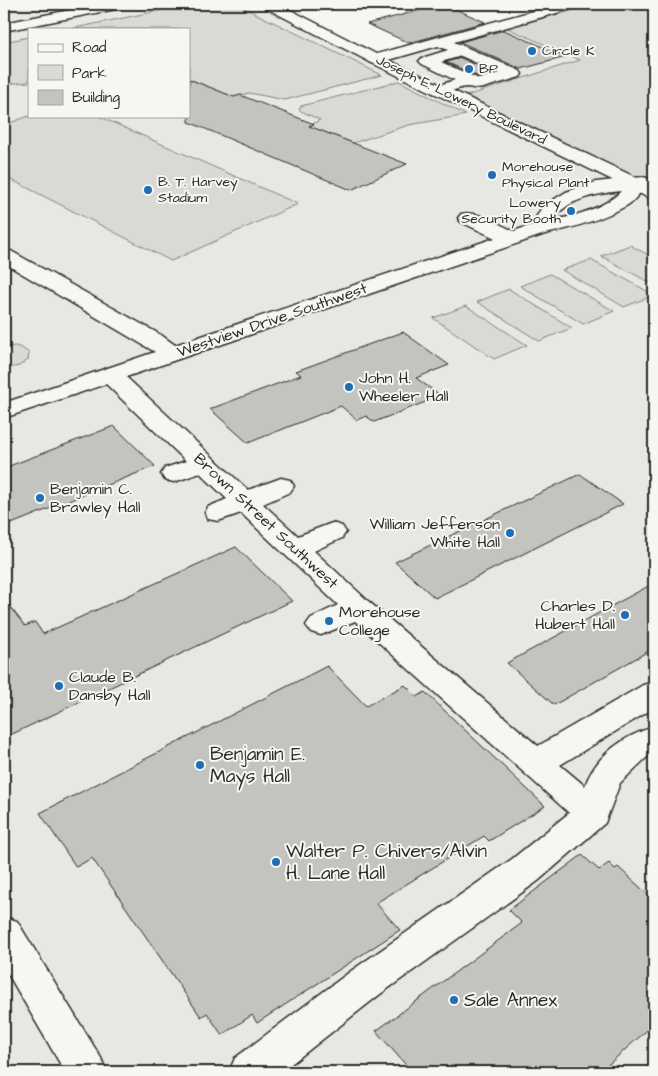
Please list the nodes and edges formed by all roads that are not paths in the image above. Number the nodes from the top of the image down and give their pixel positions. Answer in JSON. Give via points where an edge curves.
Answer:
{"nodes":[{"id":1,"x":120,"y":4,"type":"edge"},
{"id":2,"x":269,"y":4,"type":"edge"},
{"id":3,"x":573,"y":4,"type":"edge"},
{"id":4,"x":4,"y":27,"type":"edge"},
{"id":5,"x":439,"y":41,"type":"junction"},
{"id":6,"x":462,"y":51,"type":"junction"},
{"id":7,"x":374,"y":59,"type":"junction"},
{"id":8,"x":470,"y":81,"type":"junction"},
{"id":9,"x":440,"y":90,"type":"junction"},
{"id":10,"x":557,"y":183,"type":"dead end"},
{"id":11,"x":649,"y":186,"type":"edge"},
{"id":12,"x":573,"y":196,"type":"junction"},
{"id":13,"x":601,"y":211,"type":"junction"},
{"id":14,"x":468,"y":218,"type":"dead end"},
{"id":15,"x":540,"y":229,"type":"junction"},
{"id":16,"x":512,"y":238,"type":"junction"},
{"id":17,"x":4,"y":255,"type":"edge"},
{"id":18,"x":172,"y":354,"type":"junction"},
{"id":19,"x":110,"y":375,"type":"junction"},
{"id":20,"x":4,"y":411,"type":"edge"},
{"id":21,"x":204,"y":462,"type":"junction"},
{"id":22,"x":174,"y":474,"type":"dead end"},
{"id":23,"x":281,"y":486,"type":"dead end"},
{"id":24,"x":246,"y":501,"type":"junction"},
{"id":25,"x":218,"y":513,"type":"dead end"},
{"id":26,"x":332,"y":532,"type":"dead end"},
{"id":27,"x":296,"y":548,"type":"junction"},
{"id":28,"x":358,"y":608,"type":"junction"},
{"id":29,"x":321,"y":626,"type":"dead end"},
{"id":30,"x":654,"y":693,"type":"edge"},
{"id":31,"x":654,"y":739,"type":"edge"},
{"id":32,"x":536,"y":763,"type":"junction"},
{"id":33,"x":593,"y":813,"type":"junction"},
{"id":34,"x":4,"y":933,"type":"edge"},
{"id":35,"x":87,"y":1072,"type":"edge"},
{"id":36,"x":249,"y":1072,"type":"edge"}],
"edges":[{"from":1,"to":4,"type":"street"},
{"from":2,"to":7,"type":"street","name":"Joseph E. Lowery Boulevard"},
{"from":3,"to":5,"type":"street"},
{"from":5,"to":6,"type":"street"},
{"from":5,"to":7,"type":"street"},
{"from":6,"to":8,"type":"street","via":[[427,61]]},
{"from":6,"to":8,"type":"street","via":[[514,74],[477,85]]},
{"from":7,"to":9,"type":"street","name":"Joseph E. Lowery Boulevard"},
{"from":8,"to":9,"type":"street"},
{"from":9,"to":11,"type":"street","name":"Joseph E. Lowery Boulevard"},
{"from":10,"to":12,"type":"street"},
{"from":11,"to":12,"type":"street","via":[[596,188]]},
{"from":11,"to":13,"type":"street","name":"Westview Drive Southwest"},
{"from":12,"to":13,"type":"street"},
{"from":12,"to":15,"type":"street","via":[[549,211]]},
{"from":13,"to":15,"type":"street","name":"Westview Drive Southwest"},
{"from":14,"to":16,"type":"street"},
{"from":15,"to":16,"type":"street","name":"Westview Drive Southwest"},
{"from":16,"to":18,"type":"street","name":"Westview Drive Southwest"},
{"from":17,"to":18,"type":"street"},
{"from":18,"to":19,"type":"street","name":"Westview Drive Southwest"},
{"from":19,"to":20,"type":"street","name":"Westview Drive Southwest"},
{"from":19,"to":21,"type":"street","name":"Brown Street Southwest"},
{"from":21,"to":22,"type":"street"},
{"from":21,"to":24,"type":"street","name":"Brown Street Southwest"},
{"from":23,"to":24,"type":"street"},
{"from":24,"to":25,"type":"street"},
{"from":24,"to":27,"type":"street","name":"Brown Street Southwest"},
{"from":26,"to":27,"type":"street"},
{"from":27,"to":28,"type":"street","name":"Brown Street Southwest"},
{"from":28,"to":29,"type":"street"},
{"from":28,"to":32,"type":"street","name":"Brown Street Southwest"},
{"from":30,"to":32,"type":"street"},
{"from":31,"to":33,"type":"street","via":[[634,749],[605,776]]},
{"from":32,"to":33,"type":"street","name":"Brown Street Southwest"},
{"from":33,"to":36,"type":"street","via":[[525,870],[365,984]]},
{"from":34,"to":35,"type":"street"}]}
